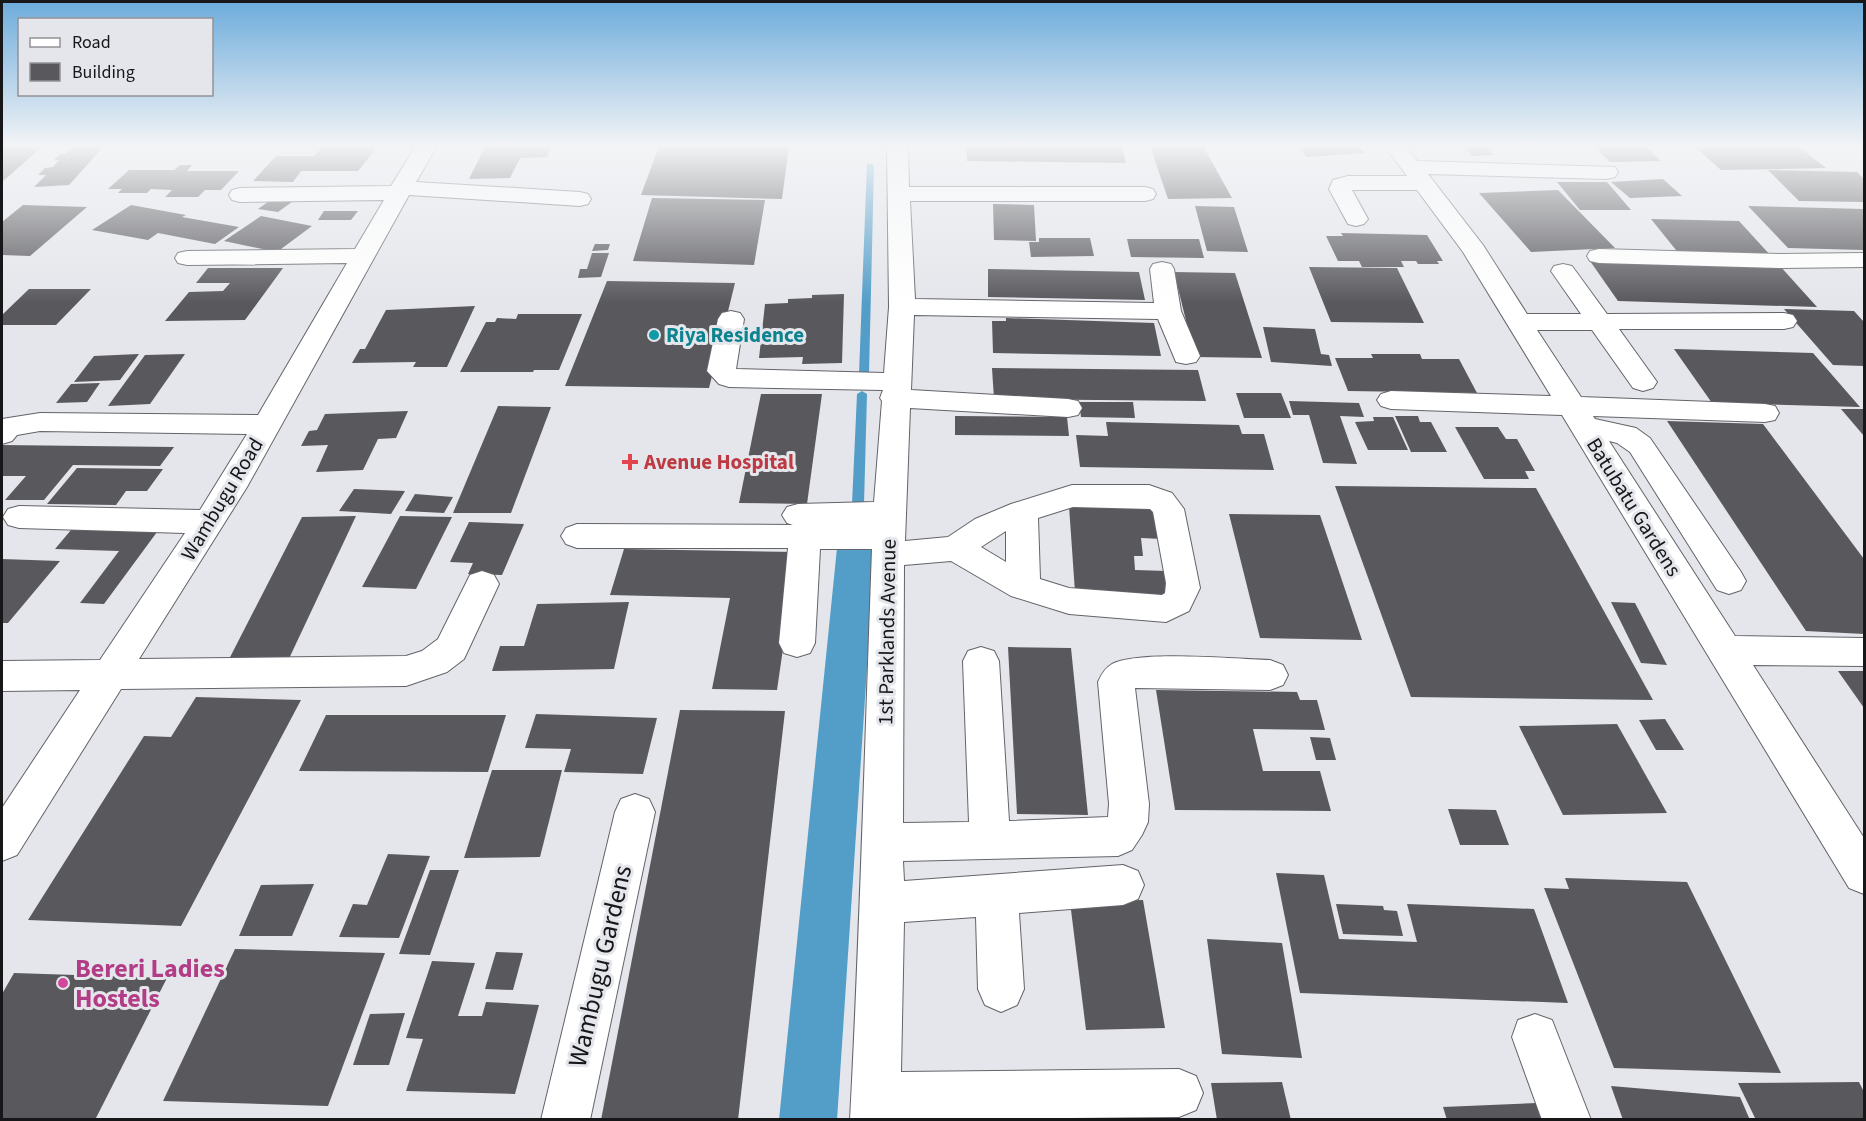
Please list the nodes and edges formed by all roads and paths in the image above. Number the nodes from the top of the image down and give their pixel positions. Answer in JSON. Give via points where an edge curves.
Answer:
{"nodes":[{"id":1,"x":396,"y":198,"type":"edge"},
{"id":2,"x":565,"y":198,"type":"edge"},
{"id":3,"x":899,"y":198,"type":"edge"},
{"id":4,"x":1346,"y":198,"type":"edge"},
{"id":5,"x":1435,"y":198,"type":"edge"},
{"id":6,"x":580,"y":199,"type":"dead end"},
{"id":7,"x":1356,"y":219,"type":"dead end"},
{"id":8,"x":362,"y":256,"type":"junction"},
{"id":9,"x":1599,"y":256,"type":"dead end"},
{"id":10,"x":188,"y":258,"type":"dead end"},
{"id":11,"x":1864,"y":260,"type":"edge"},
{"id":12,"x":1162,"y":269,"type":"dead end"},
{"id":13,"x":1563,"y":271,"type":"dead end"},
{"id":14,"x":902,"y":307,"type":"junction"},
{"id":15,"x":1168,"y":311,"type":"junction"},
{"id":16,"x":731,"y":319,"type":"dead end"},
{"id":17,"x":1601,"y":321,"type":"junction"},
{"id":18,"x":1784,"y":321,"type":"dead end"},
{"id":19,"x":1519,"y":322,"type":"junction"},
{"id":20,"x":1186,"y":356,"type":"dead end"},
{"id":21,"x":1643,"y":382,"type":"dead end"},
{"id":22,"x":895,"y":390,"type":"junction"},
{"id":23,"x":1391,"y":400,"type":"dead end"},
{"id":24,"x":1068,"y":408,"type":"dead end"},
{"id":25,"x":1765,"y":413,"type":"dead end"},
{"id":26,"x":1577,"y":417,"type":"junction"},
{"id":27,"x":267,"y":424,"type":"junction"},
{"id":28,"x":2,"y":434,"type":"edge"},
{"id":29,"x":1022,"y":512,"type":"junction"},
{"id":30,"x":735,"y":516,"type":"dead end"},
{"id":31,"x":19,"y":517,"type":"dead end"},
{"id":32,"x":208,"y":522,"type":"junction"},
{"id":33,"x":889,"y":535,"type":"junction"},
{"id":34,"x":577,"y":536,"type":"dead end"},
{"id":35,"x":805,"y":537,"type":"junction"},
{"id":36,"x":956,"y":548,"type":"junction"},
{"id":37,"x":1730,"y":580,"type":"dead end"},
{"id":38,"x":482,"y":584,"type":"dead end"},
{"id":39,"x":1023,"y":587,"type":"junction"},
{"id":40,"x":797,"y":644,"type":"dead end"},
{"id":41,"x":1725,"y":650,"type":"junction"},
{"id":42,"x":1864,"y":652,"type":"edge"},
{"id":43,"x":981,"y":661,"type":"dead end"},
{"id":44,"x":1270,"y":675,"type":"dead end"},
{"id":45,"x":2,"y":676,"type":"edge"},
{"id":46,"x":111,"y":676,"type":"junction"},
{"id":47,"x":635,"y":812,"type":"dead end"},
{"id":48,"x":990,"y":841,"type":"junction"},
{"id":49,"x":2,"y":842,"type":"edge"},
{"id":50,"x":882,"y":843,"type":"junction"},
{"id":51,"x":1864,"y":874,"type":"edge"},
{"id":52,"x":1123,"y":885,"type":"dead end"},
{"id":53,"x":996,"y":895,"type":"junction"},
{"id":54,"x":883,"y":903,"type":"junction"},
{"id":55,"x":1002,"y":989,"type":"dead end"},
{"id":56,"x":1535,"y":1037,"type":"dead end"},
{"id":57,"x":1179,"y":1094,"type":"dead end"},
{"id":58,"x":875,"y":1108,"type":"edge"},
{"id":59,"x":565,"y":1119,"type":"edge"},
{"id":60,"x":1567,"y":1119,"type":"edge"}],
"edges":[{"from":1,"to":8,"type":"street","name":"Wambugu Road"},
{"from":2,"to":6,"type":"street"},
{"from":3,"to":14,"type":"street","name":"1st Parklands Avenue"},
{"from":4,"to":7,"type":"street"},
{"from":5,"to":19,"type":"street","name":"Batubatu Gardens","via":[[1474,250]]},
{"from":8,"to":10,"type":"street"},
{"from":8,"to":27,"type":"street","name":"Wambugu Road"},
{"from":9,"to":11,"type":"street"},
{"from":12,"to":15,"type":"street"},
{"from":13,"to":17,"type":"street"},
{"from":14,"to":15,"type":"street"},
{"from":14,"to":22,"type":"street","name":"1st Parklands Avenue"},
{"from":15,"to":20,"type":"street"},
{"from":16,"to":22,"type":"street","via":[[721,371],[729,378]]},
{"from":17,"to":18,"type":"street"},
{"from":17,"to":19,"type":"street"},
{"from":17,"to":21,"type":"street"},
{"from":19,"to":26,"type":"street","name":"Batubatu Gardens"},
{"from":22,"to":24,"type":"street"},
{"from":22,"to":33,"type":"street","name":"1st Parklands Avenue"},
{"from":23,"to":26,"type":"street"},
{"from":25,"to":26,"type":"street"},
{"from":26,"to":37,"type":"street","via":[[1626,435],[1640,445]]},
{"from":26,"to":41,"type":"street","name":"Batubatu Gardens"},
{"from":27,"to":28,"type":"street","via":[[40,422],[8,428]]},
{"from":27,"to":32,"type":"street","name":"Wambugu Road"},
{"from":29,"to":36,"type":"street","via":[[986,527]]},
{"from":29,"to":39,"type":"street"},
{"from":29,"to":39,"type":"street","via":[[1072,496],[1149,496],[1161,501],[1168,509],[1183,595],[1176,605],[1166,609],[1069,601]]},
{"from":30,"to":33,"type":"street"},
{"from":31,"to":32,"type":"street"},
{"from":32,"to":46,"type":"street","name":"Wambugu Road"},
{"from":33,"to":35,"type":"street"},
{"from":33,"to":36,"type":"street"},
{"from":33,"to":50,"type":"street","name":"1st Parklands Avenue"},
{"from":34,"to":35,"type":"street"},
{"from":35,"to":40,"type":"street"},
{"from":36,"to":39,"type":"street"},
{"from":38,"to":46,"type":"street","via":[[452,649],[434,662],[406,671]]},
{"from":41,"to":42,"type":"street"},
{"from":41,"to":51,"type":"street","name":"Batubatu Gardens"},
{"from":43,"to":48,"type":"street"},
{"from":44,"to":48,"type":"street","via":[[1125,675],[1116,682],[1129,804],[1128,822],[1118,837]]},
{"from":45,"to":46,"type":"street"},
{"from":46,"to":49,"type":"street","name":"Wambugu Road"},
{"from":47,"to":59,"type":"street","name":"Wambugu Gardens"},
{"from":48,"to":50,"type":"street"},
{"from":50,"to":54,"type":"street","name":"1st Parklands Avenue"},
{"from":52,"to":53,"type":"street"},
{"from":53,"to":54,"type":"street"},
{"from":53,"to":55,"type":"street"},
{"from":54,"to":58,"type":"street","name":"1st Parklands Avenue"},
{"from":56,"to":60,"type":"street"},
{"from":57,"to":58,"type":"street"}]}
